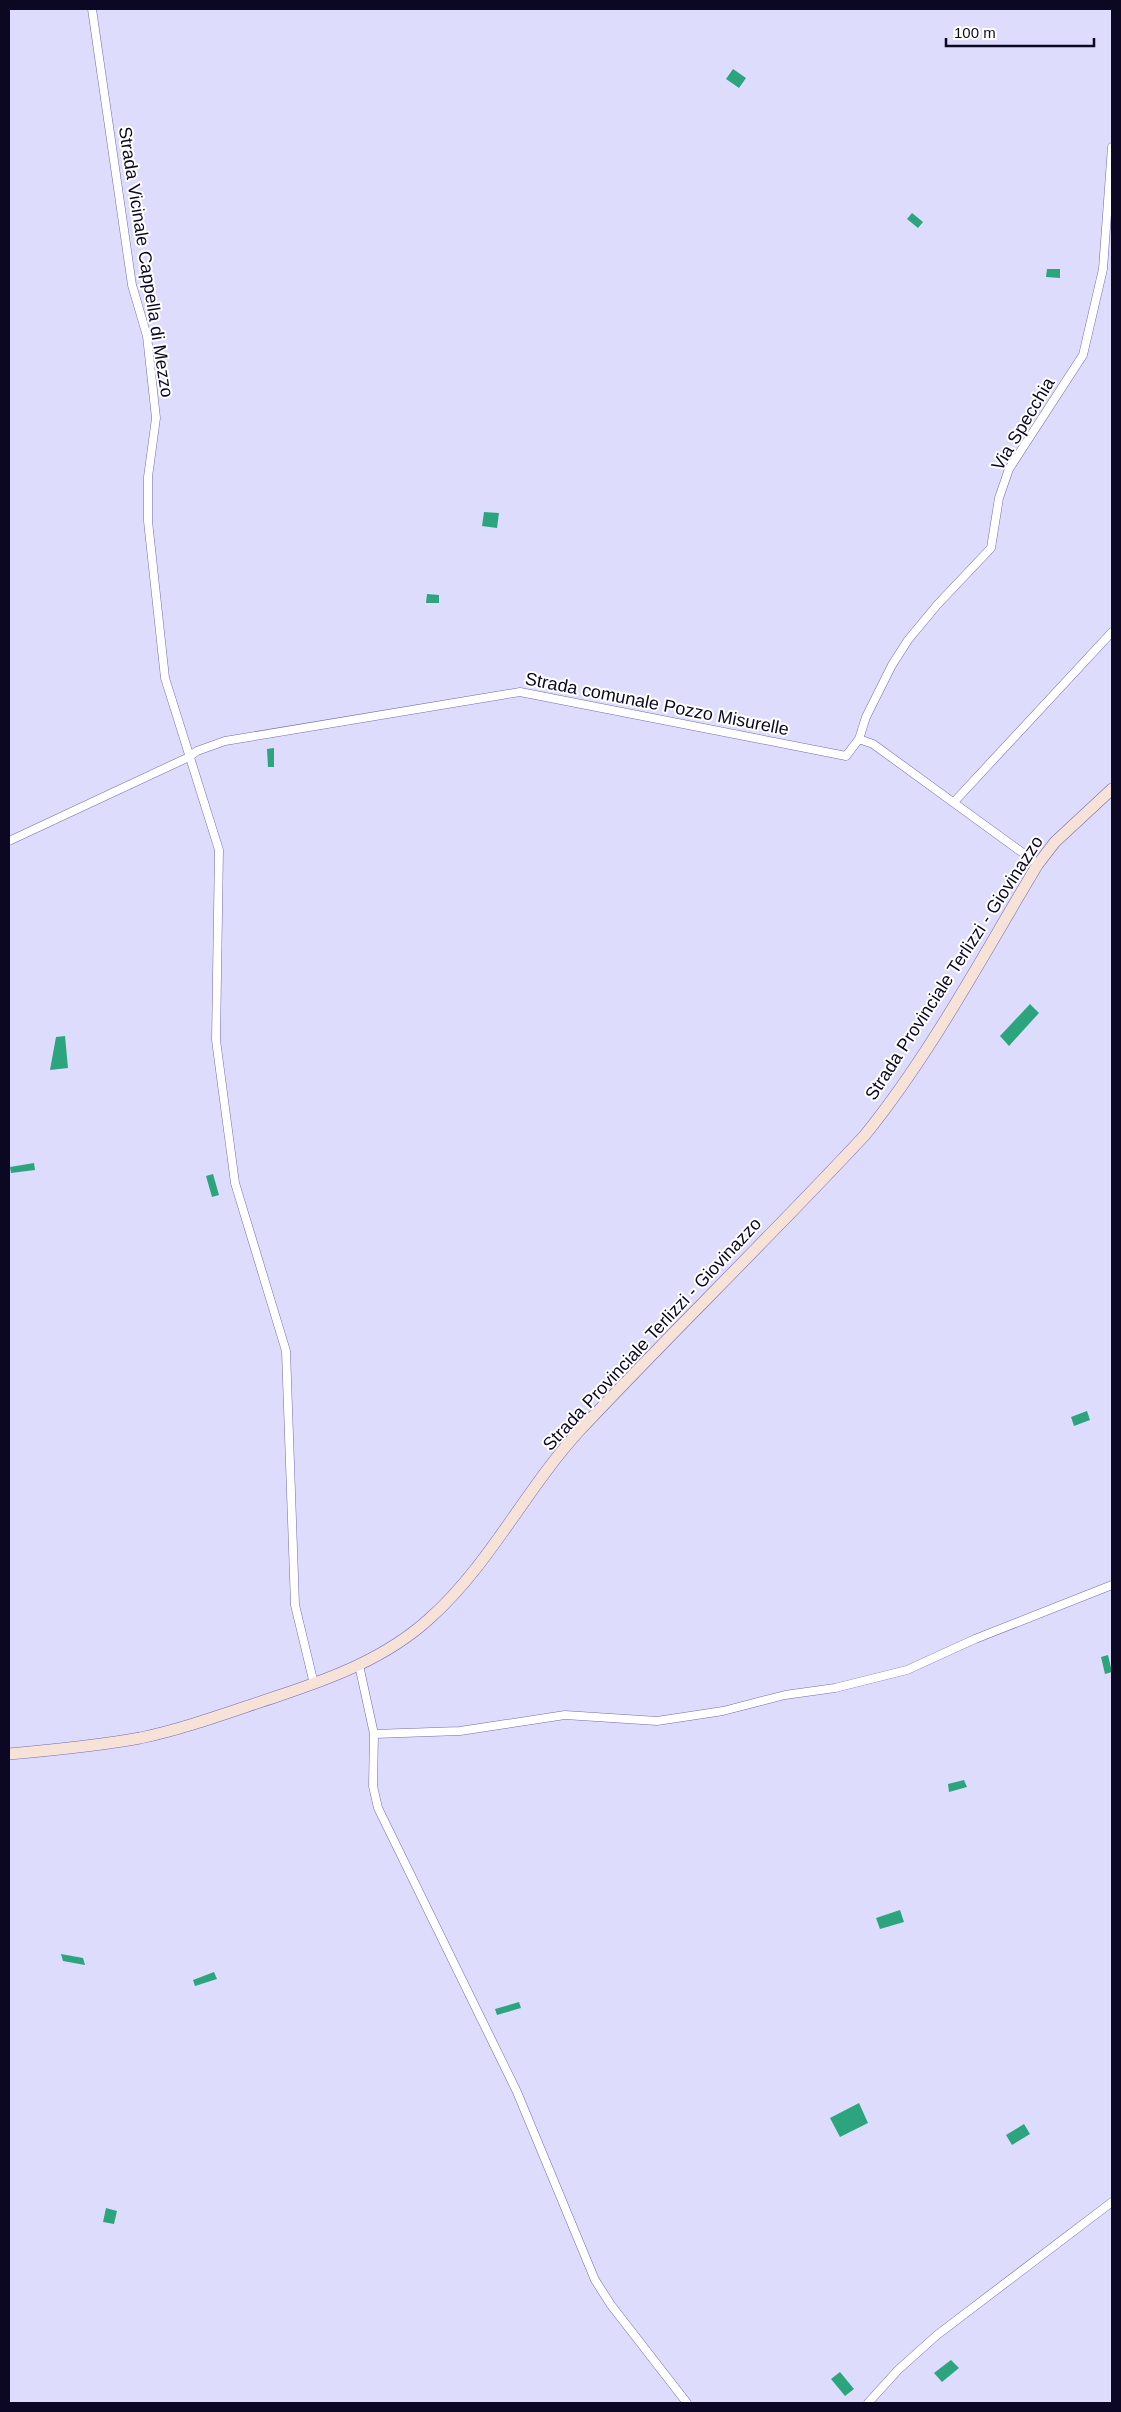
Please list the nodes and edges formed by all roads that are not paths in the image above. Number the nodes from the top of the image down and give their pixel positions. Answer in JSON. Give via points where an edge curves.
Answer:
{"nodes":[{"id":1,"x":92,"y":9,"type":"edge"},
{"id":2,"x":1112,"y":147,"type":"edge"},
{"id":3,"x":1112,"y":632,"type":"edge"},
{"id":4,"x":859,"y":738,"type":"junction"},
{"id":5,"x":189,"y":757,"type":"junction"},
{"id":6,"x":1112,"y":788,"type":"edge"},
{"id":7,"x":954,"y":802,"type":"junction"},
{"id":8,"x":9,"y":841,"type":"edge"},
{"id":9,"x":1038,"y":864,"type":"junction"},
{"id":10,"x":1112,"y":1584,"type":"edge"},
{"id":11,"x":359,"y":1666,"type":"junction"},
{"id":12,"x":314,"y":1684,"type":"junction"},
{"id":13,"x":374,"y":1734,"type":"junction"},
{"id":14,"x":9,"y":1754,"type":"edge"},
{"id":15,"x":1112,"y":2202,"type":"edge"},
{"id":16,"x":687,"y":2403,"type":"edge"},
{"id":17,"x":868,"y":2403,"type":"edge"}],
"edges":[{"from":1,"to":5,"type":"street","name":"Strada Vicinale Cappella di Mezzo","via":[[132,285],[146,336],[156,418],[148,477],[148,521],[159,632],[165,678]]},
{"from":2,"to":4,"type":"street","name":"Via Specchia","via":[[1103,269],[1083,355],[1009,469],[999,498],[991,548],[908,640],[892,665]]},
{"from":3,"to":7,"type":"street"},
{"from":4,"to":5,"type":"street","name":"Strada comunale Pozzo Misurelle","via":[[846,756],[520,692],[225,741]]},
{"from":4,"to":7,"type":"street","via":[[873,744]]},
{"from":5,"to":8,"type":"street","name":"Strada comunale Pozzo Misurelle"},
{"from":5,"to":12,"type":"street","name":"Strada Vicinale Cappella di Mezzo","via":[[220,850],[216,1040],[235,1183],[286,1351],[295,1605]]},
{"from":6,"to":9,"type":"main road","name":"Strada Provinciale Terlizzi - Giovinazzo","via":[[1055,842]]},
{"from":7,"to":9,"type":"street"},
{"from":9,"to":11,"type":"main road","name":"Strada Provinciale Terlizzi - Giovinazzo","via":[[947,1016],[890,1104],[865,1135],[579,1432],[465,1581],[430,1619],[399,1643]]},
{"from":10,"to":13,"type":"street","via":[[907,1670],[723,1711],[657,1721],[565,1714],[460,1731]]},
{"from":11,"to":12,"type":"main road","name":"Strada Provinciale Terlizzi - Giovinazzo"},
{"from":11,"to":13,"type":"street"},
{"from":12,"to":14,"type":"main road","name":"Strada Provinciale Terlizzi - Giovinazzo","via":[[142,1738]]},
{"from":13,"to":16,"type":"street","via":[[373,1786],[378,1808],[517,2092],[595,2280]]},
{"from":15,"to":17,"type":"street","via":[[937,2336],[898,2370]]}]}
